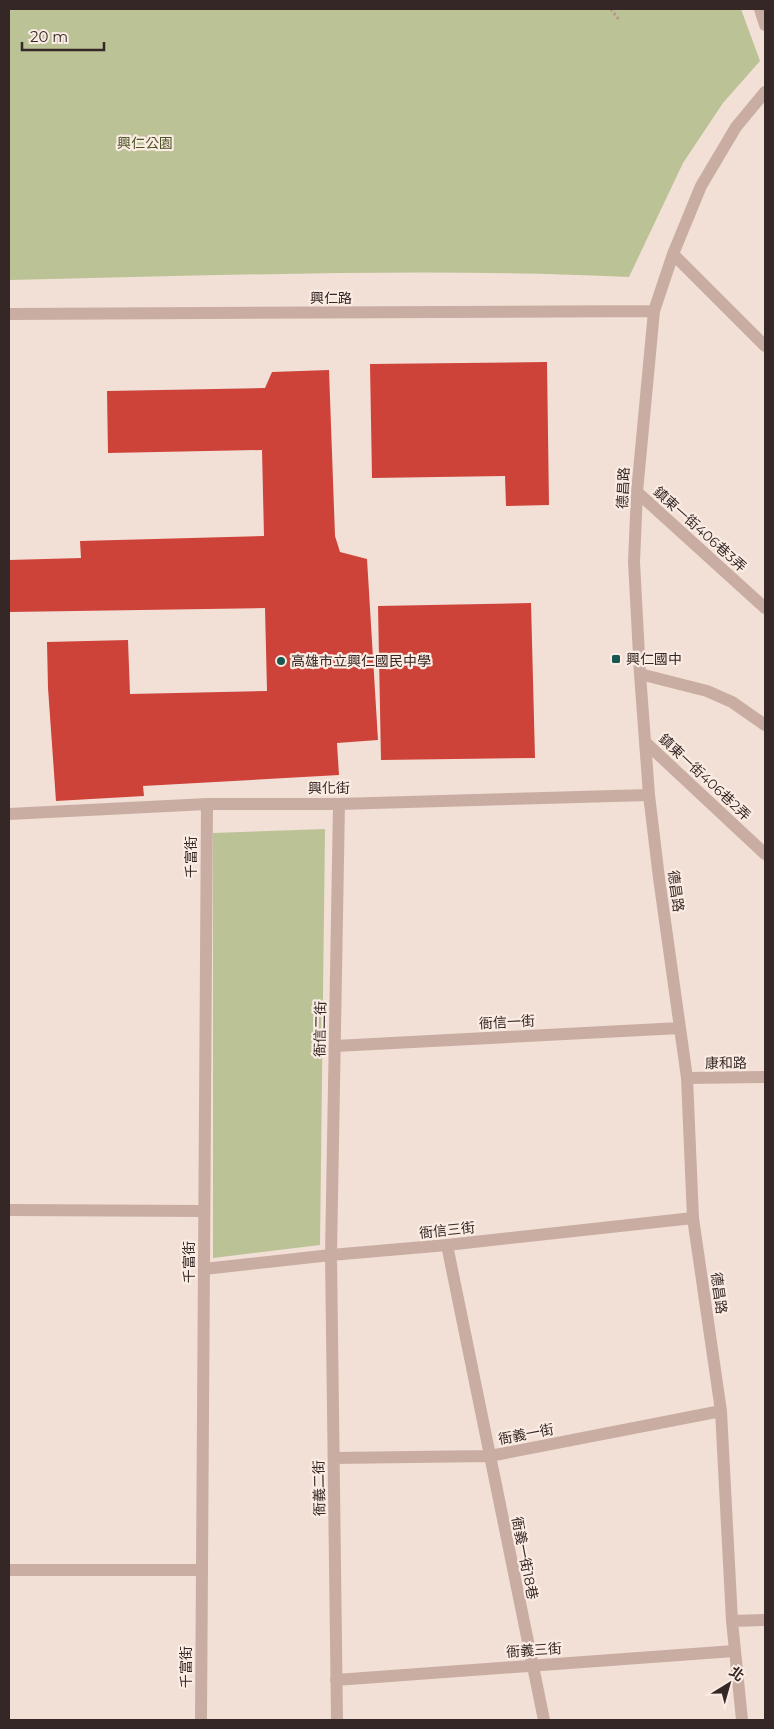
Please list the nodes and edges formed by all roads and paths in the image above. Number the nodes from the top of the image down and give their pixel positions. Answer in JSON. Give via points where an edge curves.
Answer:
{"nodes":[{"id":1,"x":611,"y":9,"type":"edge"},
{"id":2,"x":760,"y":9,"type":"edge"},
{"id":3,"x":620,"y":21,"type":"dead end"},
{"id":4,"x":765,"y":24,"type":"edge"},
{"id":5,"x":765,"y":92,"type":"edge"},
{"id":6,"x":673,"y":254,"type":"junction"},
{"id":7,"x":654,"y":311,"type":"junction"},
{"id":8,"x":9,"y":314,"type":"edge"},
{"id":9,"x":765,"y":346,"type":"edge"},
{"id":10,"x":636,"y":492,"type":"junction"},
{"id":11,"x":765,"y":608,"type":"edge"},
{"id":12,"x":640,"y":674,"type":"junction"},
{"id":13,"x":765,"y":725,"type":"edge"},
{"id":14,"x":645,"y":742,"type":"junction"},
{"id":15,"x":650,"y":795,"type":"junction"},
{"id":16,"x":206,"y":804,"type":"junction"},
{"id":17,"x":339,"y":804,"type":"junction"},
{"id":18,"x":9,"y":814,"type":"edge"},
{"id":19,"x":765,"y":854,"type":"edge"},
{"id":20,"x":680,"y":1028,"type":"junction"},
{"id":21,"x":335,"y":1046,"type":"junction"},
{"id":22,"x":765,"y":1077,"type":"edge"},
{"id":23,"x":687,"y":1078,"type":"junction"},
{"id":24,"x":9,"y":1210,"type":"edge"},
{"id":25,"x":204,"y":1211,"type":"junction"},
{"id":26,"x":693,"y":1218,"type":"junction"},
{"id":27,"x":448,"y":1245,"type":"junction"},
{"id":28,"x":331,"y":1255,"type":"junction"},
{"id":29,"x":204,"y":1269,"type":"junction"},
{"id":30,"x":721,"y":1411,"type":"junction"},
{"id":31,"x":490,"y":1456,"type":"junction"},
{"id":32,"x":334,"y":1458,"type":"junction"},
{"id":33,"x":9,"y":1570,"type":"edge"},
{"id":34,"x":202,"y":1570,"type":"junction"},
{"id":35,"x":765,"y":1620,"type":"edge"},
{"id":36,"x":732,"y":1621,"type":"junction"},
{"id":37,"x":734,"y":1651,"type":"junction"},
{"id":38,"x":531,"y":1665,"type":"junction"},
{"id":39,"x":336,"y":1680,"type":"junction"},
{"id":40,"x":201,"y":1720,"type":"edge"},
{"id":41,"x":337,"y":1720,"type":"edge"},
{"id":42,"x":544,"y":1720,"type":"edge"},
{"id":43,"x":742,"y":1720,"type":"edge"}],
"edges":[{"from":1,"to":3,"type":"path"},
{"from":2,"to":4,"type":"street"},
{"from":5,"to":6,"type":"street","name":"德昌路","via":[[736,127],[701,186]]},
{"from":6,"to":7,"type":"street","name":"德昌路"},
{"from":6,"to":9,"type":"street"},
{"from":7,"to":8,"type":"street","name":"興仁路"},
{"from":7,"to":10,"type":"street","name":"德昌路"},
{"from":10,"to":11,"type":"street","name":"鎮東一街406巷3弄"},
{"from":10,"to":12,"type":"street","name":"德昌路","via":[[634,562]]},
{"from":12,"to":13,"type":"street","via":[[707,691],[732,702]]},
{"from":12,"to":14,"type":"street","name":"德昌路"},
{"from":14,"to":15,"type":"street","name":"德昌路"},
{"from":14,"to":19,"type":"street","name":"鎮東一街406巷2弄"},
{"from":15,"to":17,"type":"street","name":"興化街"},
{"from":15,"to":20,"type":"street","name":"德昌路"},
{"from":16,"to":17,"type":"street","name":"興化街"},
{"from":16,"to":18,"type":"street","name":"興化街"},
{"from":16,"to":25,"type":"street","name":"千富街"},
{"from":17,"to":21,"type":"street","name":"衙信二街"},
{"from":20,"to":21,"type":"street","name":"衙信一街"},
{"from":20,"to":23,"type":"street","name":"德昌路"},
{"from":21,"to":28,"type":"street","name":"衙信二街"},
{"from":22,"to":23,"type":"street","name":"康和路"},
{"from":23,"to":26,"type":"street","name":"德昌路"},
{"from":24,"to":25,"type":"street"},
{"from":25,"to":29,"type":"street","name":"千富街"},
{"from":26,"to":27,"type":"street","name":"衙信三街"},
{"from":26,"to":30,"type":"street","name":"德昌路"},
{"from":27,"to":28,"type":"street","name":"衙信三街"},
{"from":27,"to":31,"type":"street","name":"衙義一街18巷"},
{"from":28,"to":29,"type":"street","name":"衙信三街"},
{"from":28,"to":32,"type":"street","name":"衙義二街"},
{"from":29,"to":34,"type":"street","name":"千富街"},
{"from":30,"to":31,"type":"street","name":"衙義一街"},
{"from":30,"to":36,"type":"street","name":"德昌路"},
{"from":31,"to":32,"type":"street","name":"衙義一街"},
{"from":31,"to":38,"type":"street","name":"衙義一街18巷"},
{"from":32,"to":39,"type":"street","name":"衙義二街"},
{"from":33,"to":34,"type":"street"},
{"from":34,"to":40,"type":"street","name":"千富街"},
{"from":35,"to":36,"type":"street"},
{"from":36,"to":37,"type":"street","name":"德昌路"},
{"from":37,"to":38,"type":"street","name":"衙義三街"},
{"from":37,"to":43,"type":"street","name":"德昌路"},
{"from":38,"to":39,"type":"street","name":"衙義三街"},
{"from":38,"to":42,"type":"street","name":"衙義一街18巷"},
{"from":39,"to":41,"type":"street","name":"衙義二街"}]}
